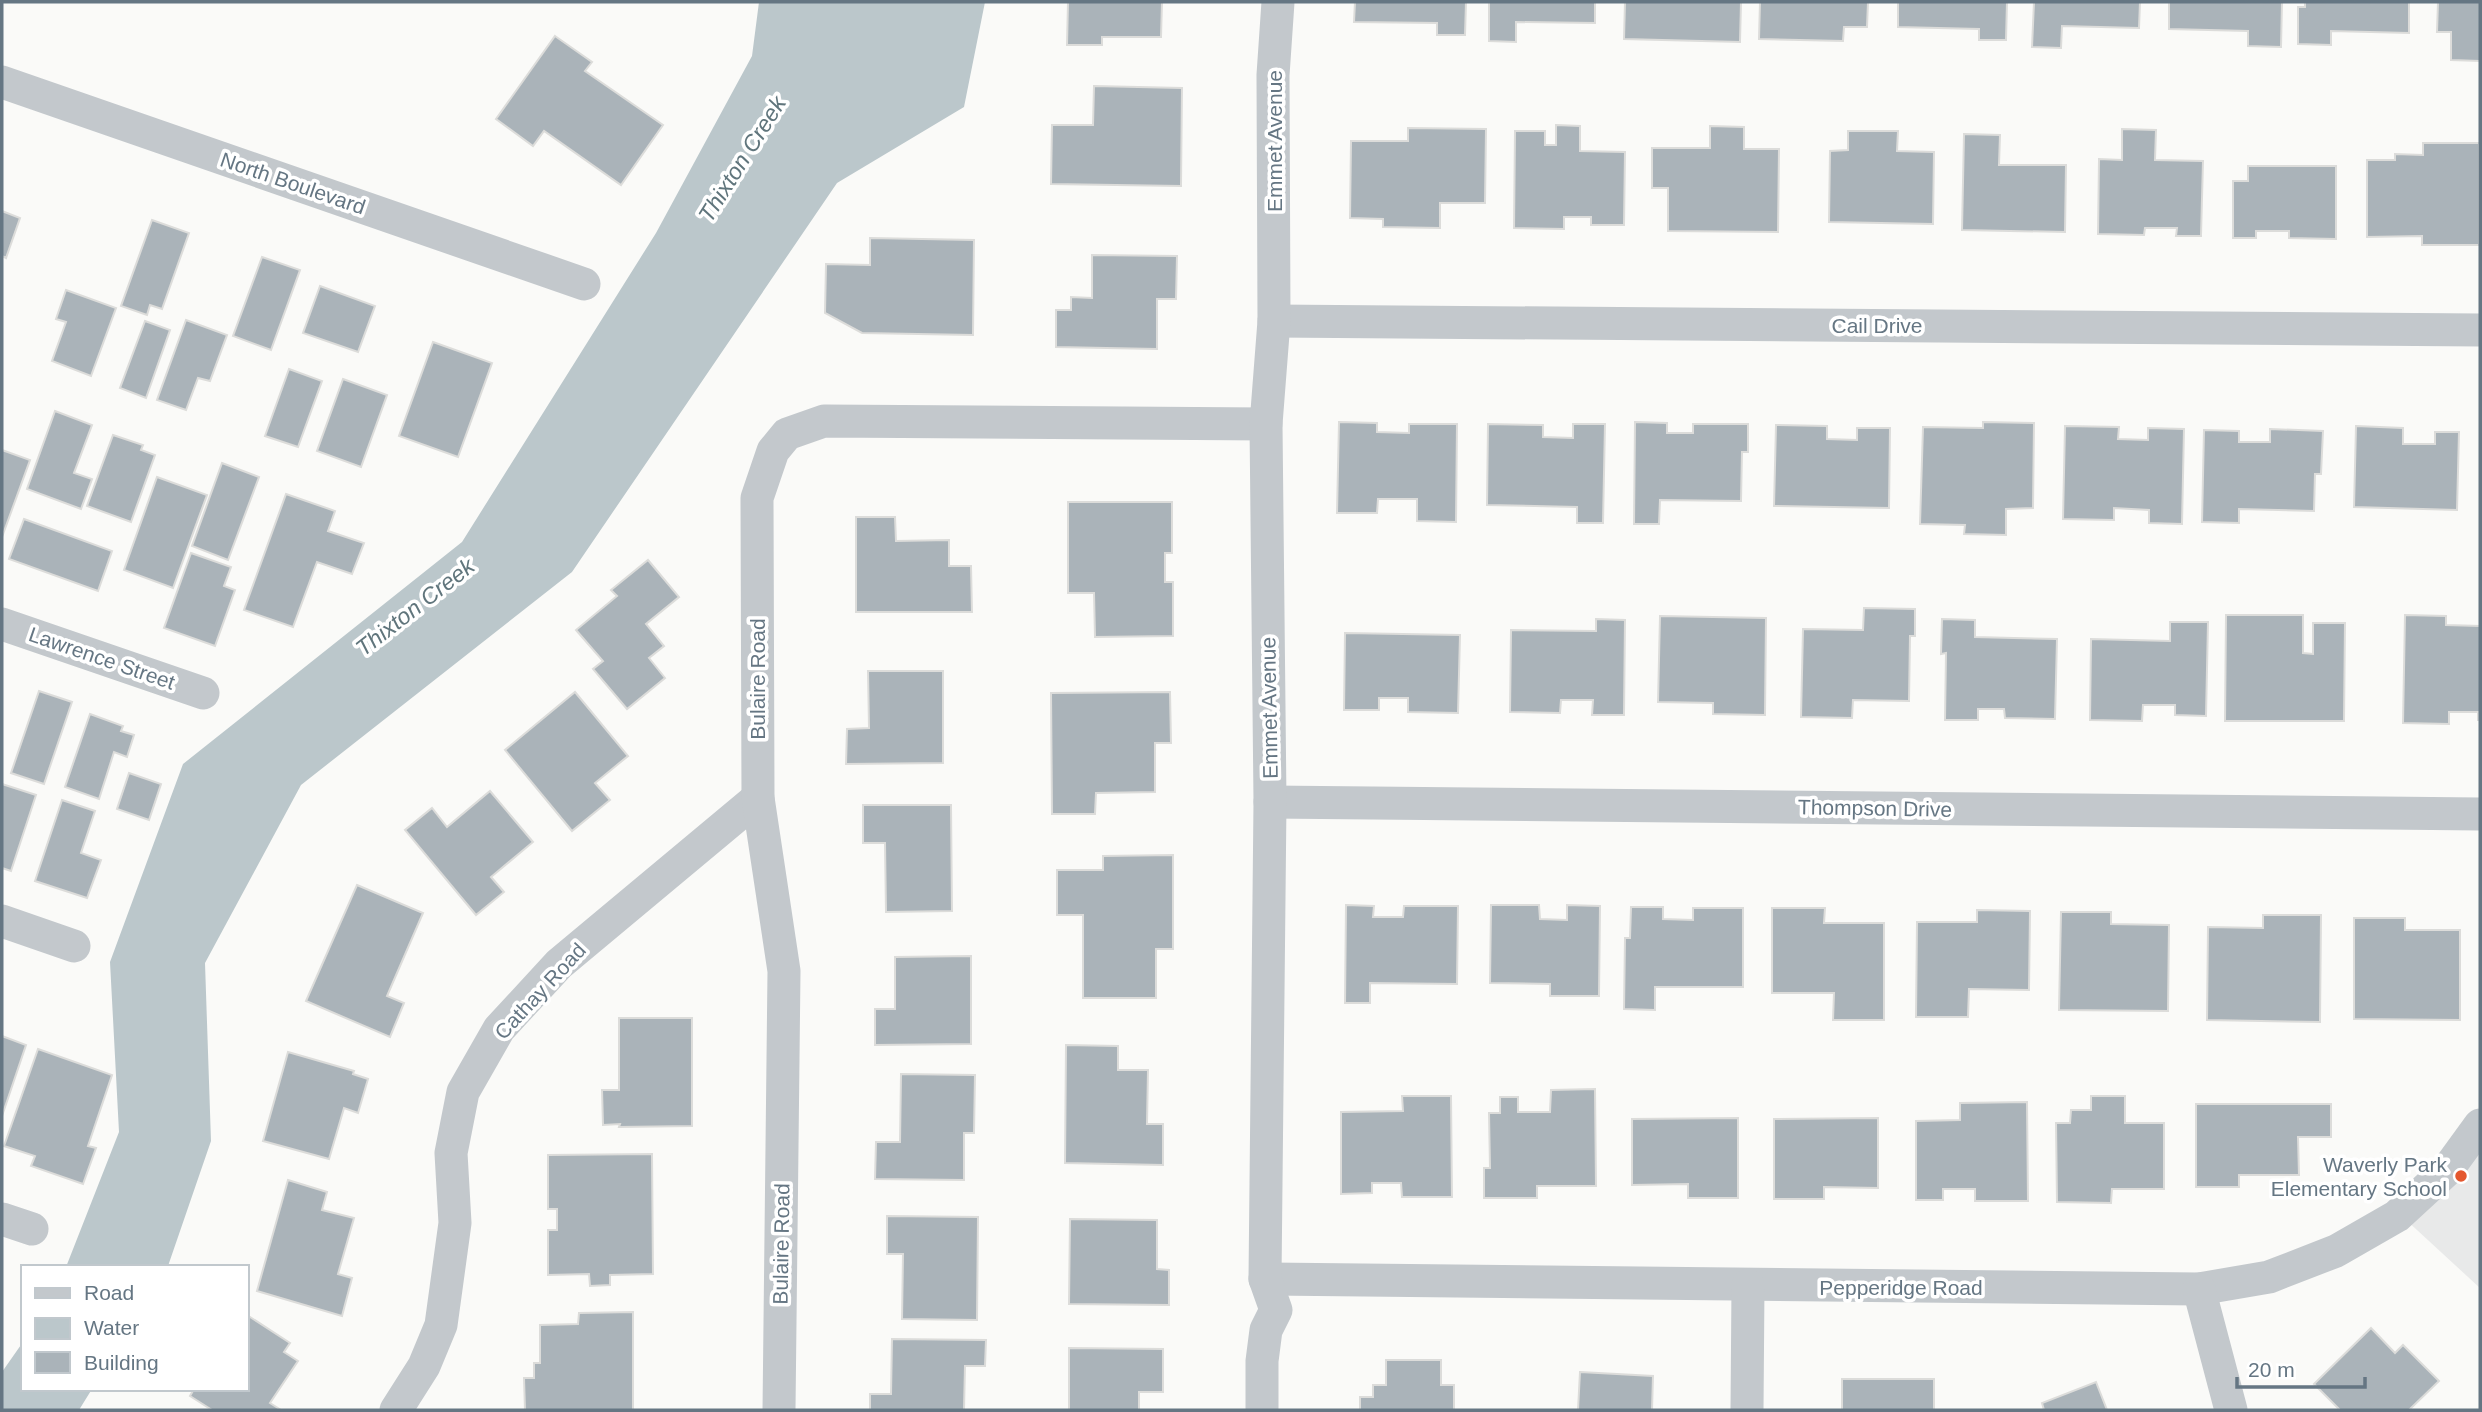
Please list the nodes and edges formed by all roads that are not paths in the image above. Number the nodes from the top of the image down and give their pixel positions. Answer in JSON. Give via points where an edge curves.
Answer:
{"nodes":[{"id":1,"x":1278,"y":2,"type":"edge"},
{"id":2,"x":2,"y":82,"type":"edge"},
{"id":3,"x":584,"y":284,"type":"dead end"},
{"id":4,"x":1274,"y":321,"type":"junction"},
{"id":5,"x":2480,"y":330,"type":"edge"},
{"id":6,"x":1266,"y":424,"type":"junction"},
{"id":7,"x":2,"y":624,"type":"edge"},
{"id":8,"x":203,"y":693,"type":"dead end"},
{"id":9,"x":758,"y":798,"type":"junction"},
{"id":10,"x":1270,"y":802,"type":"junction"},
{"id":11,"x":2480,"y":814,"type":"edge"},
{"id":12,"x":2,"y":921,"type":"edge"},
{"id":13,"x":74,"y":946,"type":"dead end"},
{"id":14,"x":2480,"y":1125,"type":"edge"},
{"id":15,"x":1265,"y":1279,"type":"junction"},
{"id":16,"x":1748,"y":1285,"type":"junction"},
{"id":17,"x":2199,"y":1289,"type":"junction"},
{"id":18,"x":396,"y":1410,"type":"edge"},
{"id":19,"x":779,"y":1410,"type":"edge"},
{"id":20,"x":1262,"y":1410,"type":"edge"},
{"id":21,"x":1747,"y":1410,"type":"edge"},
{"id":22,"x":2231,"y":1410,"type":"edge"}],
"edges":[{"from":1,"to":4,"type":"street","name":"Emmet Avenue","via":[[1273,75]]},
{"from":2,"to":3,"type":"street","name":"North Boulevard"},
{"from":4,"to":5,"type":"street","name":"Cail Drive"},
{"from":4,"to":6,"type":"street","name":"Emmet Avenue"},
{"from":6,"to":9,"type":"street","name":"Bulaire Road","via":[[824,421],[787,434],[773,451],[757,498]]},
{"from":6,"to":10,"type":"street","name":"Emmet Avenue"},
{"from":7,"to":8,"type":"street","name":"Lawrence Street"},
{"from":9,"to":18,"type":"street","name":"Cathay Road","via":[[559,964],[499,1029],[463,1092],[452,1153],[455,1223],[441,1325],[424,1366]]},
{"from":9,"to":19,"type":"street","name":"Bulaire Road","via":[[784,971]]},
{"from":10,"to":11,"type":"street","name":"Thompson Drive"},
{"from":10,"to":15,"type":"street","name":"Emmet Avenue"},
{"from":12,"to":13,"type":"street"},
{"from":14,"to":17,"type":"street","name":"Pepperidge Road","via":[[2448,1169],[2398,1216],[2336,1251],[2269,1277]]},
{"from":15,"to":16,"type":"street","name":"Pepperidge Road"},
{"from":15,"to":20,"type":"street","name":"Emmet Avenue","via":[[1276,1310],[1266,1330]]},
{"from":16,"to":17,"type":"street","name":"Pepperidge Road"},
{"from":16,"to":21,"type":"street"},
{"from":17,"to":22,"type":"street"}]}
